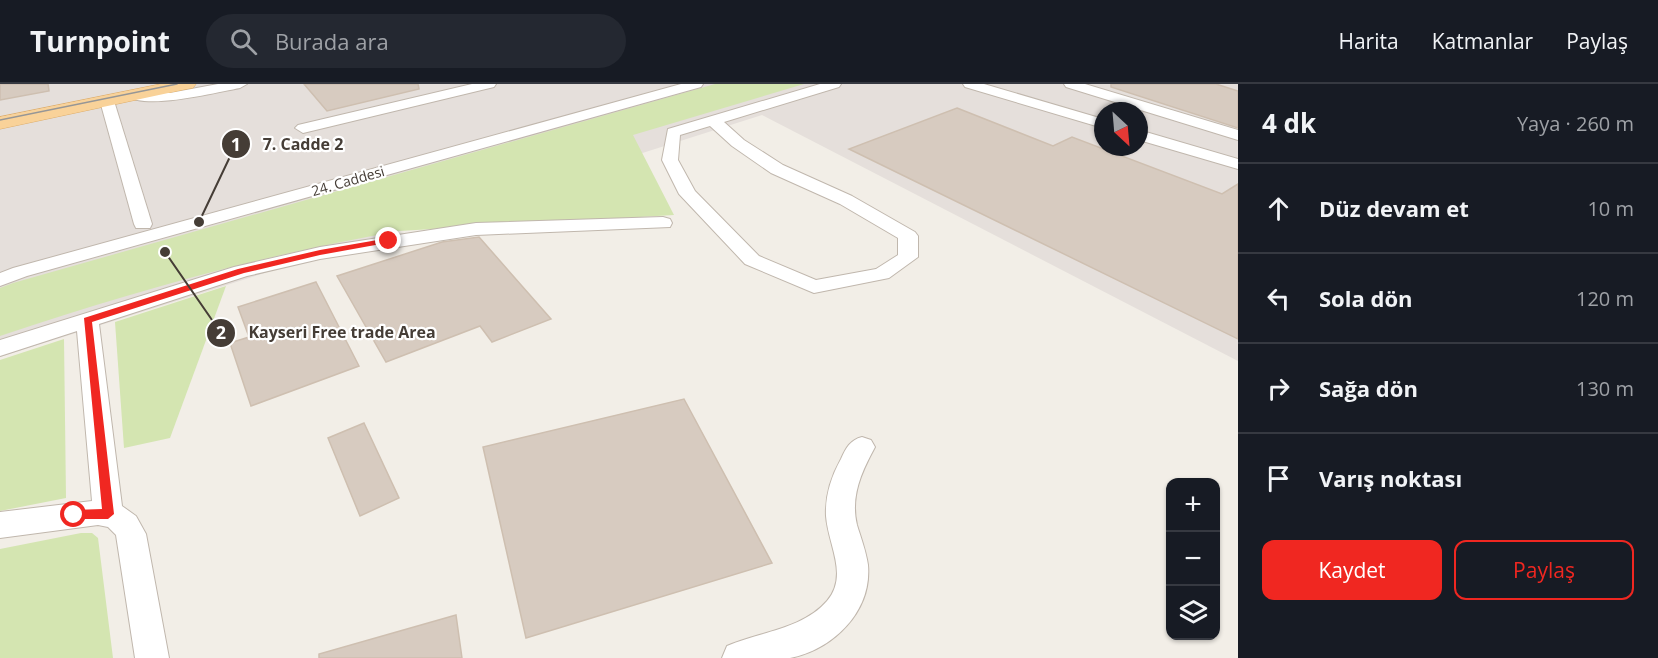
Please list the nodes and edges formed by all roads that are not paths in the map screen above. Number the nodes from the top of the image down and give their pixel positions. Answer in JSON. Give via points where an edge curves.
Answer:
{"nodes":[{"id":1,"x":187,"y":84,"type":"edge"},
{"id":2,"x":218,"y":84,"type":"edge"},
{"id":3,"x":240,"y":84,"type":"edge"},
{"id":4,"x":489,"y":84,"type":"edge"},
{"id":5,"x":664,"y":84,"type":"edge"},
{"id":6,"x":696,"y":84,"type":"edge"},
{"id":7,"x":834,"y":84,"type":"edge"},
{"id":8,"x":970,"y":84,"type":"edge"},
{"id":9,"x":999,"y":84,"type":"edge"},
{"id":10,"x":1071,"y":84,"type":"edge"},
{"id":11,"x":134,"y":90,"type":"edge"},
{"id":12,"x":107,"y":101,"type":"junction"},
{"id":13,"x":0,"y":111,"type":"edge"},
{"id":14,"x":1094,"y":112,"type":"edge"},
{"id":15,"x":713,"y":120,"type":"junction"},
{"id":16,"x":1094,"y":121,"type":"edge"},
{"id":17,"x":0,"y":123,"type":"edge"},
{"id":18,"x":303,"y":128,"type":"dead end"},
{"id":19,"x":1148,"y":128,"type":"edge"},
{"id":20,"x":1238,"y":135,"type":"edge"},
{"id":21,"x":1148,"y":138,"type":"edge"},
{"id":22,"x":1238,"y":154,"type":"edge"},
{"id":23,"x":1238,"y":164,"type":"edge"},
{"id":24,"x":663,"y":223,"type":"dead end"},
{"id":25,"x":143,"y":224,"type":"junction"},
{"id":26,"x":0,"y":267,"type":"edge"},
{"id":27,"x":0,"y":280,"type":"edge"},
{"id":28,"x":87,"y":320,"type":"junction"},
{"id":29,"x":0,"y":348,"type":"edge"},
{"id":30,"x":862,"y":447,"type":"dead end"},
{"id":31,"x":108,"y":514,"type":"junction"},
{"id":32,"x":0,"y":525,"type":"edge"},
{"id":33,"x":152,"y":658,"type":"edge"},
{"id":34,"x":738,"y":658,"type":"edge"}],
"edges":[{"from":1,"to":11,"type":"main road"},
{"from":2,"to":11,"type":"street","via":[[191,90]]},
{"from":3,"to":11,"type":"street","via":[[170,97]]},
{"from":4,"to":18,"type":"street"},
{"from":5,"to":25,"type":"street","name":"24. Caddesi"},
{"from":6,"to":27,"type":"street","name":"24. Caddesi"},
{"from":7,"to":15,"type":"street"},
{"from":8,"to":16,"type":"street"},
{"from":9,"to":14,"type":"street"},
{"from":10,"to":20,"type":"street"},
{"from":11,"to":12,"type":"main road"},
{"from":11,"to":13,"type":"main road"},
{"from":12,"to":17,"type":"main road"},
{"from":12,"to":25,"type":"street"},
{"from":15,"to":15,"type":"street","via":[[673,132],[670,160],[688,194],[752,261],[814,287],[882,274],[908,257],[908,236],[846,200],[777,169]]},
{"from":19,"to":22,"type":"street"},
{"from":21,"to":23,"type":"street"},
{"from":24,"to":28,"type":"street","via":[[476,229],[357,246],[241,271]]},
{"from":25,"to":26,"type":"street","name":"24. Caddesi","via":[[47,249]]},
{"from":28,"to":29,"type":"street"},
{"from":28,"to":31,"type":"street"},
{"from":30,"to":34,"type":"street","via":[[847,472],[841,502],[844,534],[853,564],[853,579],[844,605],[825,625],[812,632]]},
{"from":31,"to":32,"type":"street","via":[[86,513]]},
{"from":31,"to":33,"type":"street","via":[[123,521],[131,534]]}]}
